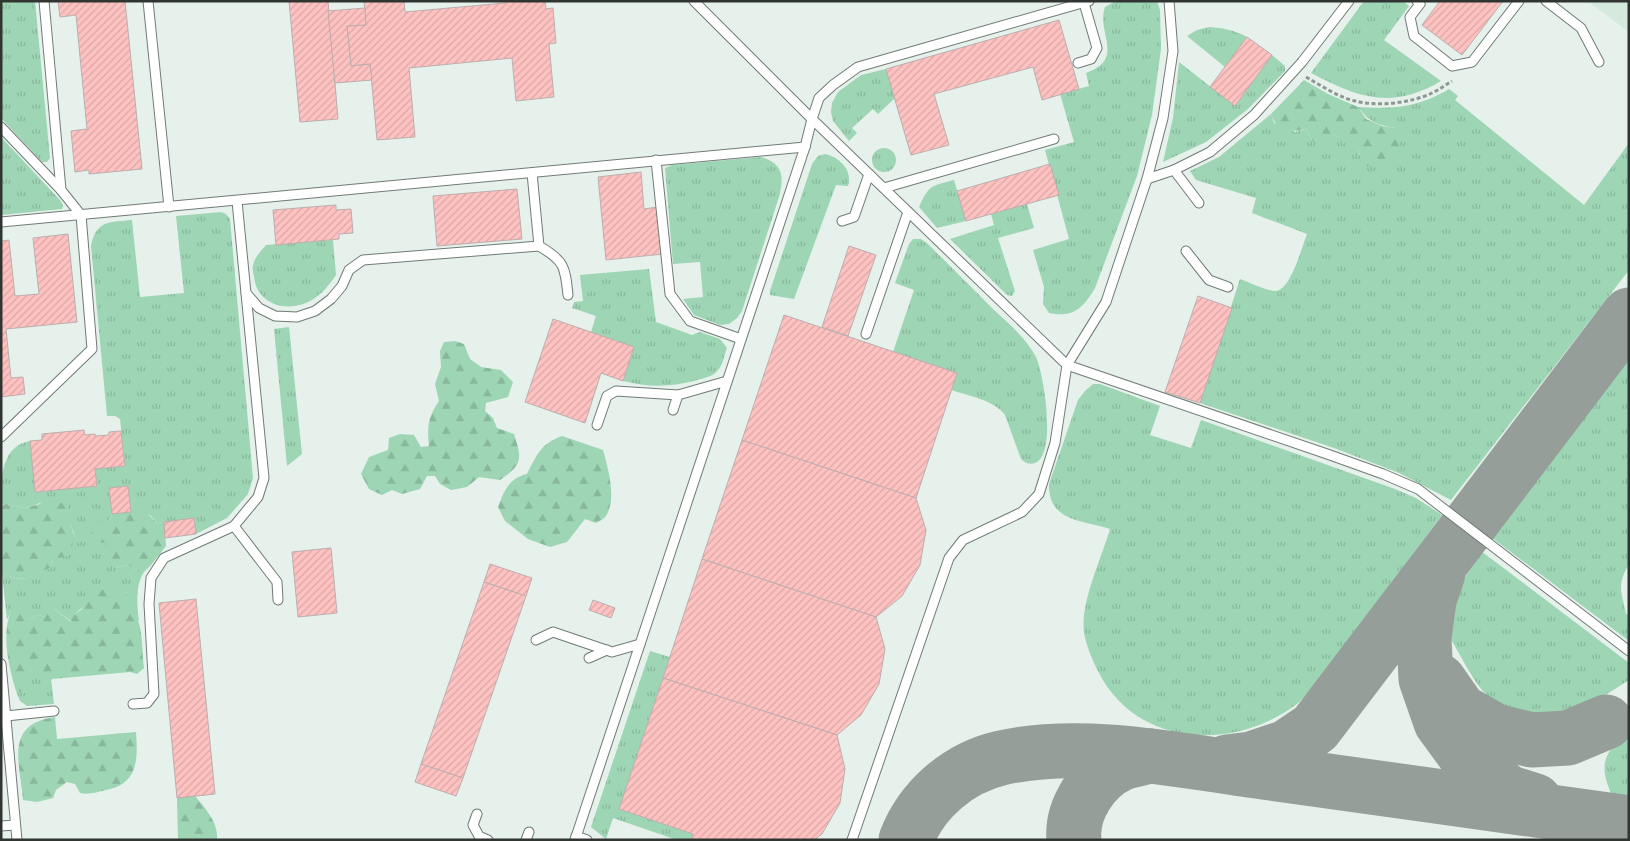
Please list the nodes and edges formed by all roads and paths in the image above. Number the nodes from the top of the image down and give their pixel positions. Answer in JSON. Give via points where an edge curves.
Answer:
{"nodes":[{"id":1,"x":44,"y":1,"type":"edge"},
{"id":2,"x":148,"y":1,"type":"edge"},
{"id":3,"x":694,"y":1,"type":"edge"},
{"id":4,"x":1169,"y":1,"type":"edge"},
{"id":5,"x":1349,"y":1,"type":"edge"},
{"id":6,"x":1417,"y":1,"type":"edge"},
{"id":7,"x":1519,"y":1,"type":"edge"},
{"id":8,"x":1546,"y":1,"type":"edge"},
{"id":9,"x":1086,"y":2,"type":"edge"},
{"id":10,"x":1472,"y":62,"type":"junction"},
{"id":11,"x":1599,"y":62,"type":"dead end"},
{"id":12,"x":1078,"y":63,"type":"dead end"},
{"id":13,"x":1295,"y":71,"type":"junction"},
{"id":14,"x":812,"y":119,"type":"junction"},
{"id":15,"x":1,"y":127,"type":"edge"},
{"id":16,"x":1054,"y":139,"type":"dead end"},
{"id":17,"x":805,"y":147,"type":"junction"},
{"id":18,"x":656,"y":160,"type":"junction"},
{"id":19,"x":1174,"y":170,"type":"junction"},
{"id":20,"x":532,"y":173,"type":"junction"},
{"id":21,"x":869,"y":174,"type":"junction"},
{"id":22,"x":1147,"y":178,"type":"junction"},
{"id":23,"x":884,"y":188,"type":"junction"},
{"id":24,"x":61,"y":190,"type":"junction"},
{"id":25,"x":237,"y":201,"type":"junction"},
{"id":26,"x":1199,"y":203,"type":"dead end"},
{"id":27,"x":169,"y":207,"type":"junction"},
{"id":28,"x":908,"y":212,"type":"junction"},
{"id":29,"x":81,"y":215,"type":"junction"},
{"id":30,"x":842,"y":221,"type":"dead end"},
{"id":31,"x":1,"y":222,"type":"edge"},
{"id":32,"x":539,"y":246,"type":"junction"},
{"id":33,"x":1186,"y":251,"type":"dead end"},
{"id":34,"x":1228,"y":288,"type":"dead end"},
{"id":35,"x":246,"y":293,"type":"junction"},
{"id":36,"x":568,"y":295,"type":"dead end"},
{"id":37,"x":866,"y":334,"type":"dead end"},
{"id":38,"x":741,"y":338,"type":"junction"},
{"id":39,"x":1067,"y":365,"type":"junction"},
{"id":40,"x":727,"y":381,"type":"junction"},
{"id":41,"x":678,"y":395,"type":"junction"},
{"id":42,"x":673,"y":410,"type":"dead end"},
{"id":43,"x":597,"y":425,"type":"dead end"},
{"id":44,"x":1,"y":437,"type":"edge"},
{"id":45,"x":234,"y":526,"type":"junction"},
{"id":46,"x":278,"y":600,"type":"dead end"},
{"id":47,"x":536,"y":640,"type":"dead end"},
{"id":48,"x":640,"y":644,"type":"junction"},
{"id":49,"x":606,"y":650,"type":"junction"},
{"id":50,"x":1629,"y":651,"type":"edge"},
{"id":51,"x":589,"y":658,"type":"dead end"},
{"id":52,"x":1,"y":664,"type":"edge"},
{"id":53,"x":133,"y":704,"type":"dead end"},
{"id":54,"x":54,"y":711,"type":"dead end"},
{"id":55,"x":6,"y":716,"type":"junction"},
{"id":56,"x":477,"y":814,"type":"dead end"},
{"id":57,"x":15,"y":825,"type":"junction"},
{"id":58,"x":1,"y":826,"type":"edge"},
{"id":59,"x":576,"y":838,"type":"edge"},
{"id":60,"x":17,"y":840,"type":"edge"},
{"id":61,"x":488,"y":840,"type":"edge"},
{"id":62,"x":587,"y":840,"type":"edge"},
{"id":63,"x":852,"y":840,"type":"edge"}],
"edges":[{"from":1,"to":24,"type":"lane"},
{"from":2,"to":27,"type":"lane"},
{"from":3,"to":14,"type":"lane"},
{"from":4,"to":22,"type":"lane","via":[[1173,51],[1162,118]]},
{"from":5,"to":13,"type":"lane"},
{"from":6,"to":10,"type":"lane","via":[[1420,4],[1410,17],[1414,36],[1452,66]]},
{"from":7,"to":10,"type":"lane"},
{"from":8,"to":11,"type":"lane","via":[[1581,28]]},
{"from":9,"to":12,"type":"lane","via":[[1097,48],[1091,59]]},
{"from":9,"to":14,"type":"lane","via":[[858,67],[819,98]]},
{"from":10,"to":13,"type":"path","via":[[1457,78],[1430,94],[1383,104],[1356,101],[1334,93]]},
{"from":13,"to":19,"type":"lane","via":[[1254,114],[1210,152]]},
{"from":14,"to":17,"type":"lane"},
{"from":14,"to":21,"type":"lane"},
{"from":15,"to":24,"type":"lane"},
{"from":16,"to":23,"type":"lane"},
{"from":17,"to":18,"type":"lane"},
{"from":17,"to":38,"type":"lane"},
{"from":18,"to":20,"type":"lane"},
{"from":18,"to":38,"type":"lane","via":[[670,294],[690,321]]},
{"from":19,"to":22,"type":"lane"},
{"from":19,"to":26,"type":"lane"},
{"from":20,"to":25,"type":"lane"},
{"from":20,"to":32,"type":"lane"},
{"from":21,"to":23,"type":"lane"},
{"from":21,"to":30,"type":"lane","via":[[854,217]]},
{"from":22,"to":39,"type":"lane","via":[[1106,302]]},
{"from":23,"to":28,"type":"lane"},
{"from":24,"to":29,"type":"lane"},
{"from":25,"to":27,"type":"lane"},
{"from":25,"to":35,"type":"lane"},
{"from":27,"to":29,"type":"lane"},
{"from":28,"to":37,"type":"lane"},
{"from":28,"to":39,"type":"lane"},
{"from":29,"to":31,"type":"lane"},
{"from":29,"to":44,"type":"lane","via":[[92,349]]},
{"from":32,"to":35,"type":"lane","via":[[363,260],[349,270],[331,299],[315,311],[297,317],[275,316],[259,308]]},
{"from":32,"to":36,"type":"lane","via":[[554,255],[565,269]]},
{"from":33,"to":34,"type":"lane","via":[[1209,280]]},
{"from":35,"to":45,"type":"lane","via":[[264,478],[258,497]]},
{"from":38,"to":40,"type":"lane"},
{"from":39,"to":50,"type":"lane","via":[[1330,455],[1418,489]]},
{"from":39,"to":63,"type":"lane","via":[[1055,443],[1039,494],[1022,512],[963,540],[950,558]]},
{"from":40,"to":41,"type":"lane"},
{"from":40,"to":48,"type":"lane"},
{"from":41,"to":42,"type":"lane"},
{"from":41,"to":43,"type":"lane","via":[[616,391],[607,396]]},
{"from":45,"to":46,"type":"lane","via":[[276,582]]},
{"from":45,"to":53,"type":"lane","via":[[164,558],[151,578],[149,604],[154,694],[147,703]]},
{"from":47,"to":49,"type":"lane","via":[[553,632]]},
{"from":48,"to":49,"type":"lane","via":[[612,652]]},
{"from":48,"to":59,"type":"lane"},
{"from":49,"to":51,"type":"lane"},
{"from":52,"to":55,"type":"lane"},
{"from":54,"to":55,"type":"lane"},
{"from":55,"to":57,"type":"lane"},
{"from":56,"to":61,"type":"lane","via":[[473,825],[478,836]]},
{"from":57,"to":58,"type":"lane"},
{"from":57,"to":60,"type":"lane"},
{"from":59,"to":62,"type":"lane"}]}
